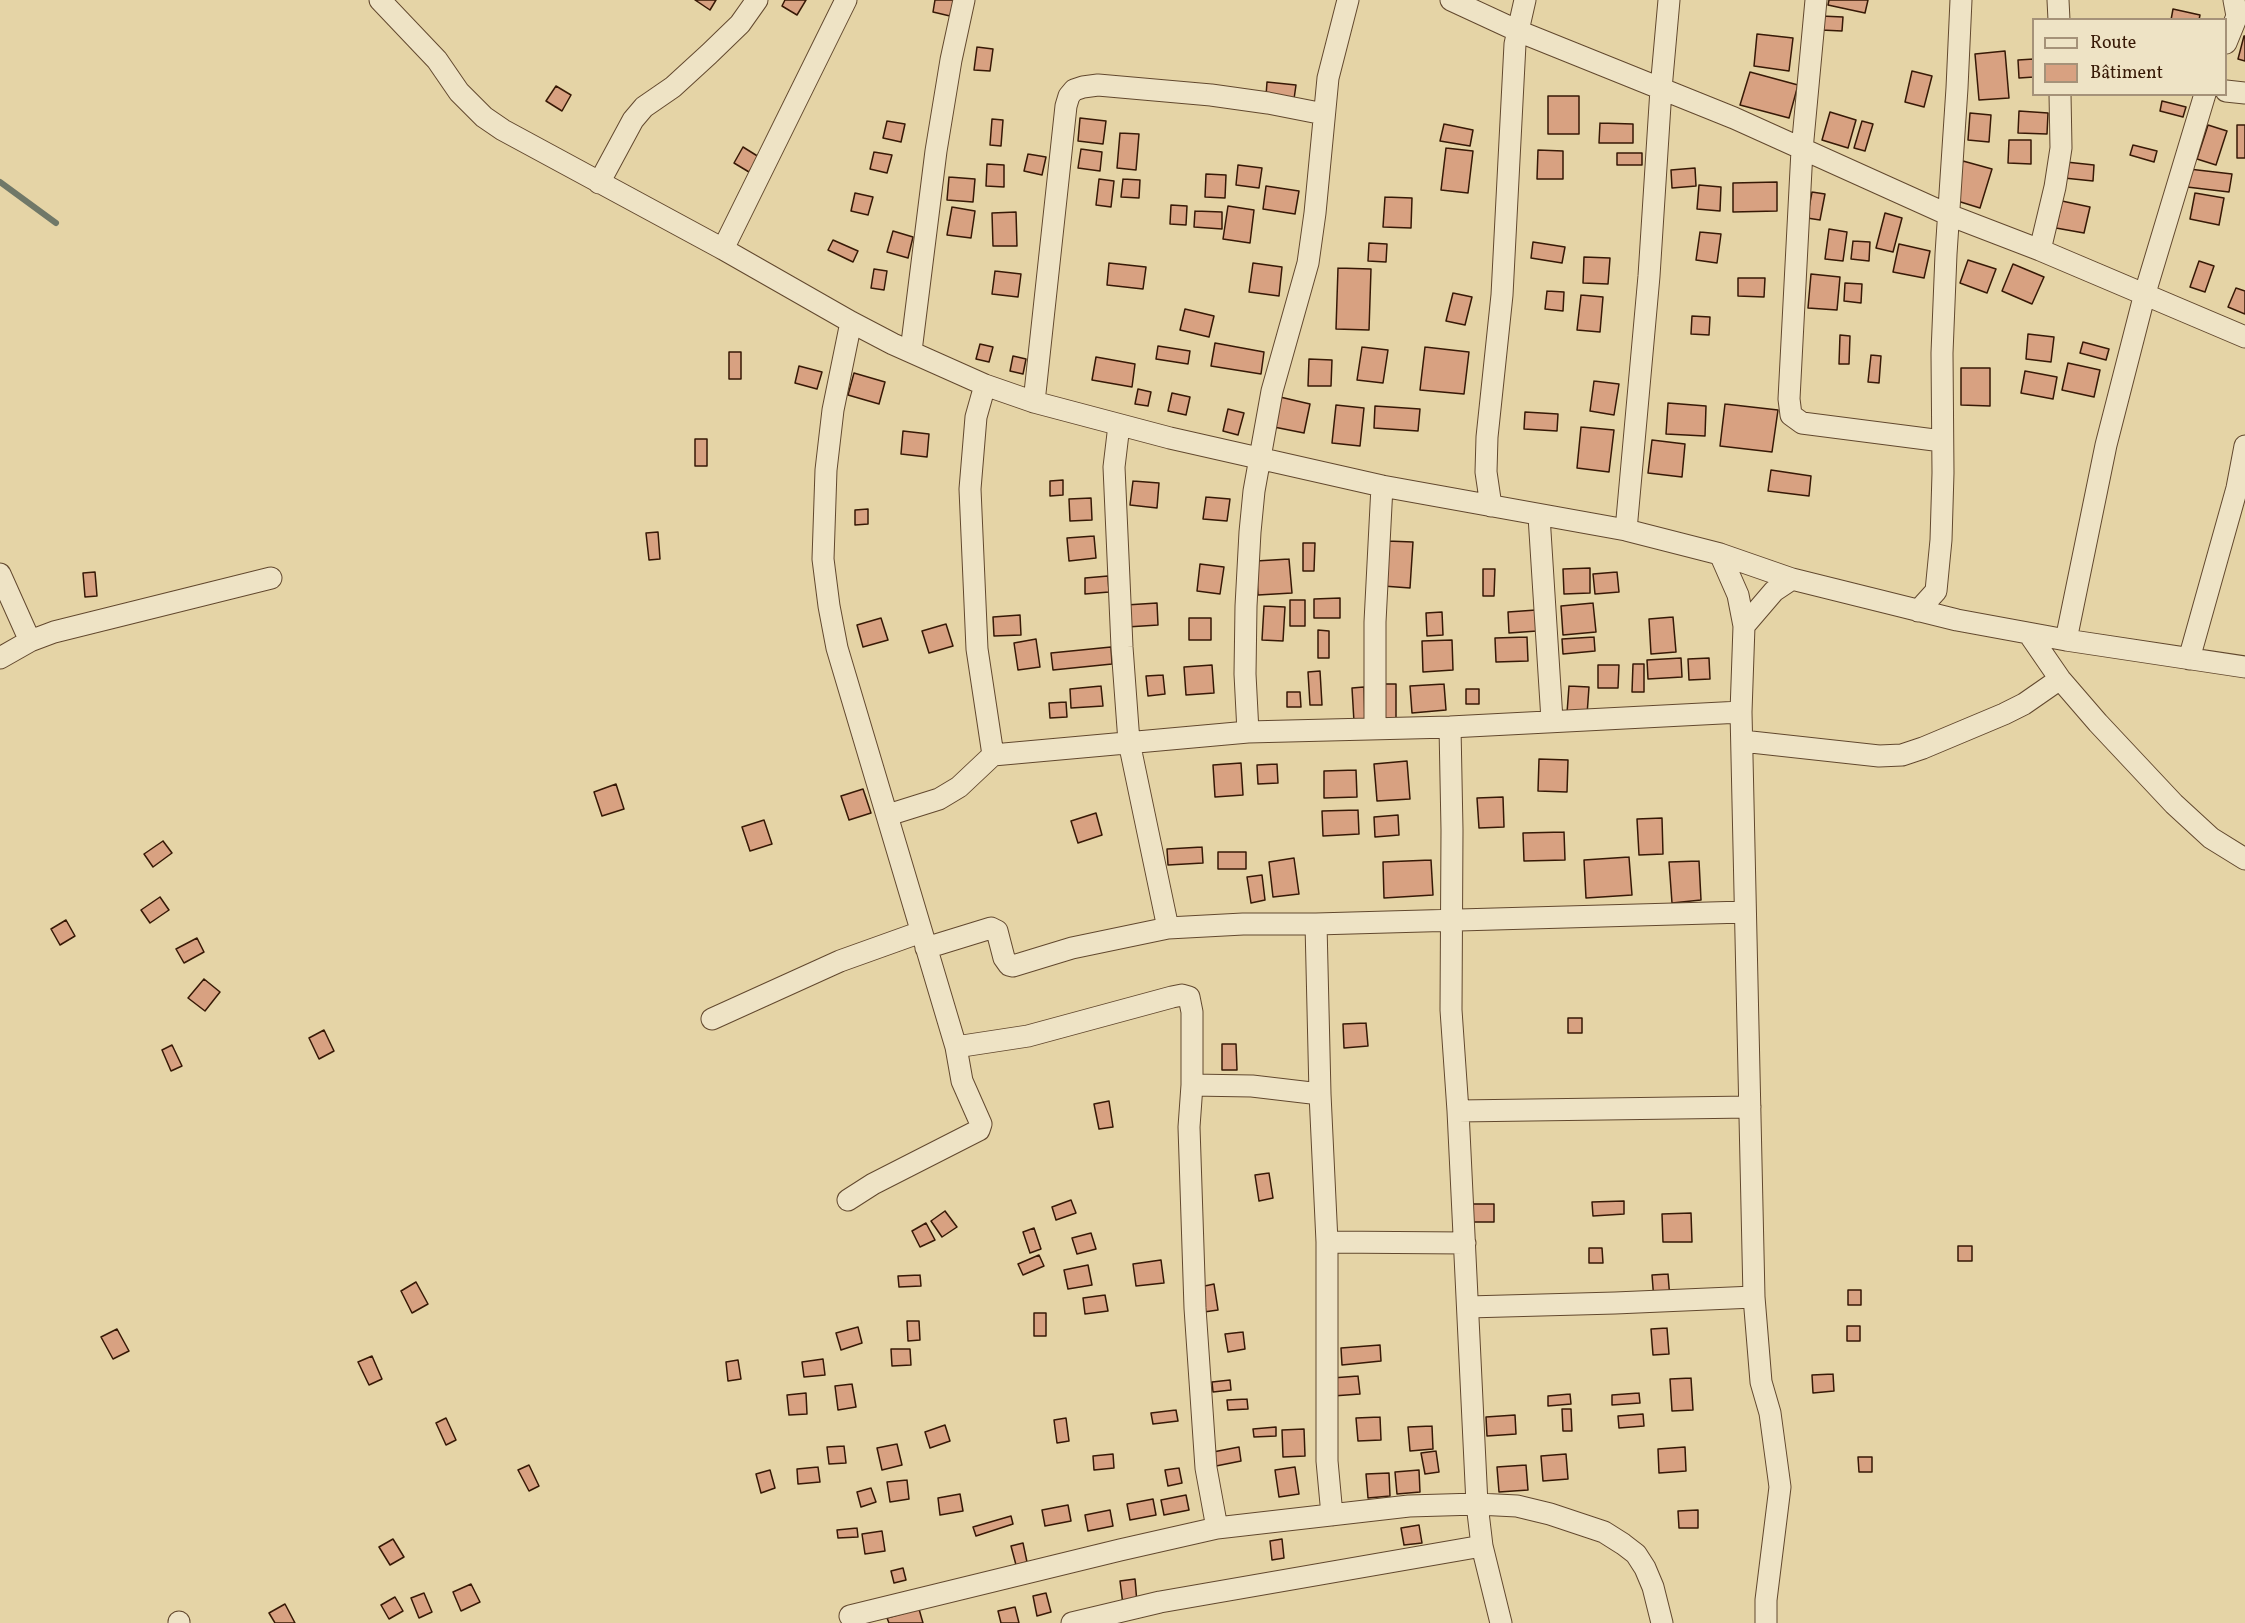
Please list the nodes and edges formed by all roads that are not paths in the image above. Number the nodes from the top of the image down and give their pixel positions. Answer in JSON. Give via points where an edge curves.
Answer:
{"nodes":[{"id":1,"x":380,"y":0,"type":"edge"},
{"id":2,"x":757,"y":0,"type":"edge"},
{"id":3,"x":846,"y":0,"type":"edge"},
{"id":4,"x":964,"y":0,"type":"edge"},
{"id":5,"x":1348,"y":0,"type":"edge"},
{"id":6,"x":1451,"y":0,"type":"edge"},
{"id":7,"x":1525,"y":0,"type":"edge"},
{"id":8,"x":1669,"y":0,"type":"edge"},
{"id":9,"x":1816,"y":0,"type":"edge"},
{"id":10,"x":1961,"y":0,"type":"edge"},
{"id":11,"x":2058,"y":0,"type":"edge"},
{"id":12,"x":2234,"y":0,"type":"edge"},
{"id":13,"x":2059,"y":18,"type":"edge"},
{"id":14,"x":1518,"y":31,"type":"junction"},
{"id":15,"x":2227,"y":41,"type":"edge"},
{"id":16,"x":1660,"y":89,"type":"junction"},
{"id":17,"x":2227,"y":91,"type":"edge"},
{"id":18,"x":2245,"y":93,"type":"edge"},
{"id":19,"x":2060,"y":96,"type":"edge"},
{"id":20,"x":2204,"y":96,"type":"edge"},
{"id":21,"x":1324,"y":114,"type":"junction"},
{"id":22,"x":1802,"y":150,"type":"junction"},
{"id":23,"x":599,"y":183,"type":"junction"},
{"id":24,"x":1949,"y":214,"type":"junction"},
{"id":25,"x":723,"y":249,"type":"junction"},
{"id":26,"x":2040,"y":250,"type":"junction"},
{"id":27,"x":2145,"y":293,"type":"junction"},
{"id":28,"x":851,"y":322,"type":"junction"},
{"id":29,"x":2245,"y":338,"type":"edge"},
{"id":30,"x":911,"y":351,"type":"junction"},
{"id":31,"x":985,"y":385,"type":"junction"},
{"id":32,"x":1034,"y":402,"type":"junction"},
{"id":33,"x":1119,"y":425,"type":"junction"},
{"id":34,"x":1942,"y":441,"type":"junction"},
{"id":35,"x":2245,"y":446,"type":"edge"},
{"id":36,"x":1259,"y":458,"type":"junction"},
{"id":37,"x":1382,"y":486,"type":"junction"},
{"id":38,"x":1491,"y":506,"type":"junction"},
{"id":39,"x":1539,"y":516,"type":"junction"},
{"id":40,"x":1626,"y":530,"type":"junction"},
{"id":41,"x":1720,"y":554,"type":"junction"},
{"id":42,"x":0,"y":574,"type":"edge"},
{"id":43,"x":271,"y":578,"type":"dead end"},
{"id":44,"x":1792,"y":579,"type":"junction"},
{"id":45,"x":1936,"y":591,"type":"junction"},
{"id":46,"x":1918,"y":611,"type":"junction"},
{"id":47,"x":1957,"y":620,"type":"junction"},
{"id":48,"x":1744,"y":626,"type":"junction"},
{"id":49,"x":2029,"y":634,"type":"junction"},
{"id":50,"x":2066,"y":640,"type":"junction"},
{"id":51,"x":30,"y":641,"type":"junction"},
{"id":52,"x":0,"y":658,"type":"edge"},
{"id":53,"x":2189,"y":659,"type":"junction"},
{"id":54,"x":2245,"y":668,"type":"edge"},
{"id":55,"x":2060,"y":679,"type":"junction"},
{"id":56,"x":1741,"y":712,"type":"junction"},
{"id":57,"x":1552,"y":720,"type":"junction"},
{"id":58,"x":1450,"y":727,"type":"junction"},
{"id":59,"x":1375,"y":729,"type":"junction"},
{"id":60,"x":1248,"y":732,"type":"junction"},
{"id":61,"x":1742,"y":741,"type":"junction"},
{"id":62,"x":1129,"y":742,"type":"junction"},
{"id":63,"x":993,"y":755,"type":"junction"},
{"id":64,"x":888,"y":815,"type":"junction"},
{"id":65,"x":2245,"y":859,"type":"edge"},
{"id":66,"x":1745,"y":912,"type":"junction"},
{"id":67,"x":1451,"y":920,"type":"junction"},
{"id":68,"x":1316,"y":924,"type":"junction"},
{"id":69,"x":1168,"y":928,"type":"junction"},
{"id":70,"x":923,"y":940,"type":"junction"},
{"id":71,"x":712,"y":1019,"type":"dead end"},
{"id":72,"x":956,"y":1047,"type":"junction"},
{"id":73,"x":1192,"y":1085,"type":"junction"},
{"id":74,"x":1320,"y":1094,"type":"junction"},
{"id":75,"x":1750,"y":1107,"type":"junction"},
{"id":76,"x":1458,"y":1111,"type":"junction"},
{"id":77,"x":848,"y":1200,"type":"dead end"},
{"id":78,"x":1327,"y":1242,"type":"junction"},
{"id":79,"x":1465,"y":1243,"type":"junction"},
{"id":80,"x":1754,"y":1297,"type":"junction"},
{"id":81,"x":1468,"y":1307,"type":"junction"},
{"id":82,"x":1477,"y":1504,"type":"junction"},
{"id":83,"x":1332,"y":1515,"type":"junction"},
{"id":84,"x":1217,"y":1528,"type":"junction"},
{"id":85,"x":1482,"y":1546,"type":"junction"},
{"id":86,"x":850,"y":1616,"type":"dead end"},
{"id":87,"x":1072,"y":1623,"type":"edge"},
{"id":88,"x":1501,"y":1623,"type":"edge"},
{"id":89,"x":1662,"y":1623,"type":"edge"},
{"id":90,"x":1766,"y":1623,"type":"edge"}],
"edges":[{"from":1,"to":23,"type":"street","via":[[484,117]]},
{"from":2,"to":23,"type":"street","via":[[740,24],[709,54],[644,107]]},
{"from":3,"to":25,"type":"street"},
{"from":4,"to":30,"type":"street","via":[[936,151]]},
{"from":5,"to":21,"type":"street","via":[[1328,78]]},
{"from":6,"to":14,"type":"street"},
{"from":7,"to":14,"type":"street"},
{"from":8,"to":16,"type":"street"},
{"from":9,"to":22,"type":"street"},
{"from":10,"to":24,"type":"street"},
{"from":11,"to":13,"type":"street"},
{"from":12,"to":15,"type":"street","via":[[2237,16]]},
{"from":14,"to":16,"type":"street"},
{"from":14,"to":38,"type":"street","via":[[1502,295],[1487,437],[1486,472]]},
{"from":16,"to":22,"type":"street"},
{"from":16,"to":40,"type":"street","via":[[1649,276]]},
{"from":17,"to":18,"type":"street"},
{"from":19,"to":26,"type":"street","via":[[2061,148]]},
{"from":20,"to":27,"type":"street"},
{"from":21,"to":32,"type":"street","via":[[1211,95],[1098,85],[1074,90],[1065,106]]},
{"from":21,"to":36,"type":"street","via":[[1308,263],[1272,391]]},
{"from":22,"to":24,"type":"street"},
{"from":22,"to":34,"type":"street","via":[[1791,415],[1802,423]]},
{"from":23,"to":25,"type":"street"},
{"from":24,"to":26,"type":"street"},
{"from":24,"to":34,"type":"street"},
{"from":25,"to":28,"type":"street"},
{"from":26,"to":27,"type":"street"},
{"from":27,"to":29,"type":"street"},
{"from":27,"to":50,"type":"street","via":[[2106,445]]},
{"from":28,"to":30,"type":"street"},
{"from":28,"to":64,"type":"street","via":[[833,410],[823,560],[837,648]]},
{"from":30,"to":31,"type":"street"},
{"from":31,"to":32,"type":"street"},
{"from":31,"to":63,"type":"street","via":[[976,417],[970,489],[977,649]]},
{"from":32,"to":33,"type":"street"},
{"from":33,"to":36,"type":"street"},
{"from":33,"to":62,"type":"street","via":[[1115,499]]},
{"from":34,"to":45,"type":"street"},
{"from":35,"to":53,"type":"street"},
{"from":36,"to":37,"type":"street"},
{"from":36,"to":60,"type":"street","via":[[1246,606]]},
{"from":37,"to":38,"type":"street"},
{"from":37,"to":59,"type":"street","via":[[1375,622]]},
{"from":38,"to":39,"type":"street"},
{"from":39,"to":40,"type":"street"},
{"from":39,"to":57,"type":"street"},
{"from":40,"to":41,"type":"street"},
{"from":41,"to":44,"type":"street"},
{"from":41,"to":48,"type":"street","via":[[1738,595]]},
{"from":42,"to":51,"type":"street"},
{"from":43,"to":51,"type":"street"},
{"from":44,"to":46,"type":"street"},
{"from":44,"to":48,"type":"street","via":[[1774,591]]},
{"from":45,"to":46,"type":"street"},
{"from":45,"to":47,"type":"street"},
{"from":46,"to":47,"type":"street"},
{"from":47,"to":49,"type":"street"},
{"from":48,"to":56,"type":"street"},
{"from":49,"to":50,"type":"street"},
{"from":49,"to":55,"type":"street"},
{"from":50,"to":53,"type":"street"},
{"from":51,"to":52,"type":"street"},
{"from":53,"to":54,"type":"street"},
{"from":55,"to":61,"type":"street","via":[[2004,714],[1902,754],[1879,756]]},
{"from":55,"to":65,"type":"street","via":[[2174,804],[2211,838]]},
{"from":56,"to":57,"type":"street"},
{"from":56,"to":61,"type":"street"},
{"from":57,"to":58,"type":"street"},
{"from":58,"to":59,"type":"street"},
{"from":58,"to":67,"type":"street"},
{"from":59,"to":60,"type":"street"},
{"from":60,"to":62,"type":"street"},
{"from":61,"to":66,"type":"street"},
{"from":62,"to":63,"type":"street"},
{"from":62,"to":69,"type":"street"},
{"from":63,"to":64,"type":"street","via":[[959,787],[939,799]]},
{"from":64,"to":70,"type":"street"},
{"from":66,"to":67,"type":"street"},
{"from":66,"to":75,"type":"street"},
{"from":67,"to":68,"type":"street"},
{"from":67,"to":76,"type":"street","via":[[1451,1010]]},
{"from":68,"to":69,"type":"street"},
{"from":68,"to":74,"type":"street"},
{"from":69,"to":70,"type":"street","via":[[1072,948],[1012,966],[1004,958],[999,934],[991,928]]},
{"from":70,"to":71,"type":"street","via":[[840,961]]},
{"from":70,"to":72,"type":"street"},
{"from":72,"to":73,"type":"street","via":[[1047,1032],[1182,995],[1190,997],[1192,1003]]},
{"from":72,"to":77,"type":"street","via":[[962,1081],[981,1124],[979,1130]]},
{"from":73,"to":74,"type":"street","via":[[1252,1086]]},
{"from":73,"to":84,"type":"street","via":[[1189,1127],[1195,1308],[1206,1468]]},
{"from":74,"to":78,"type":"street"},
{"from":75,"to":76,"type":"street"},
{"from":75,"to":80,"type":"street"},
{"from":76,"to":79,"type":"street"},
{"from":78,"to":79,"type":"street"},
{"from":78,"to":83,"type":"street","via":[[1327,1449]]},
{"from":79,"to":81,"type":"street"},
{"from":80,"to":81,"type":"street"},
{"from":80,"to":90,"type":"street","via":[[1761,1382],[1770,1413],[1780,1487]]},
{"from":81,"to":82,"type":"street"},
{"from":82,"to":83,"type":"street","via":[[1409,1506]]},
{"from":82,"to":85,"type":"street"},
{"from":82,"to":89,"type":"street","via":[[1517,1506],[1550,1514],[1604,1532],[1623,1544],[1645,1568]]},
{"from":83,"to":84,"type":"street"},
{"from":84,"to":86,"type":"street"},
{"from":85,"to":87,"type":"street","via":[[1160,1602]]},
{"from":85,"to":88,"type":"street"}]}
